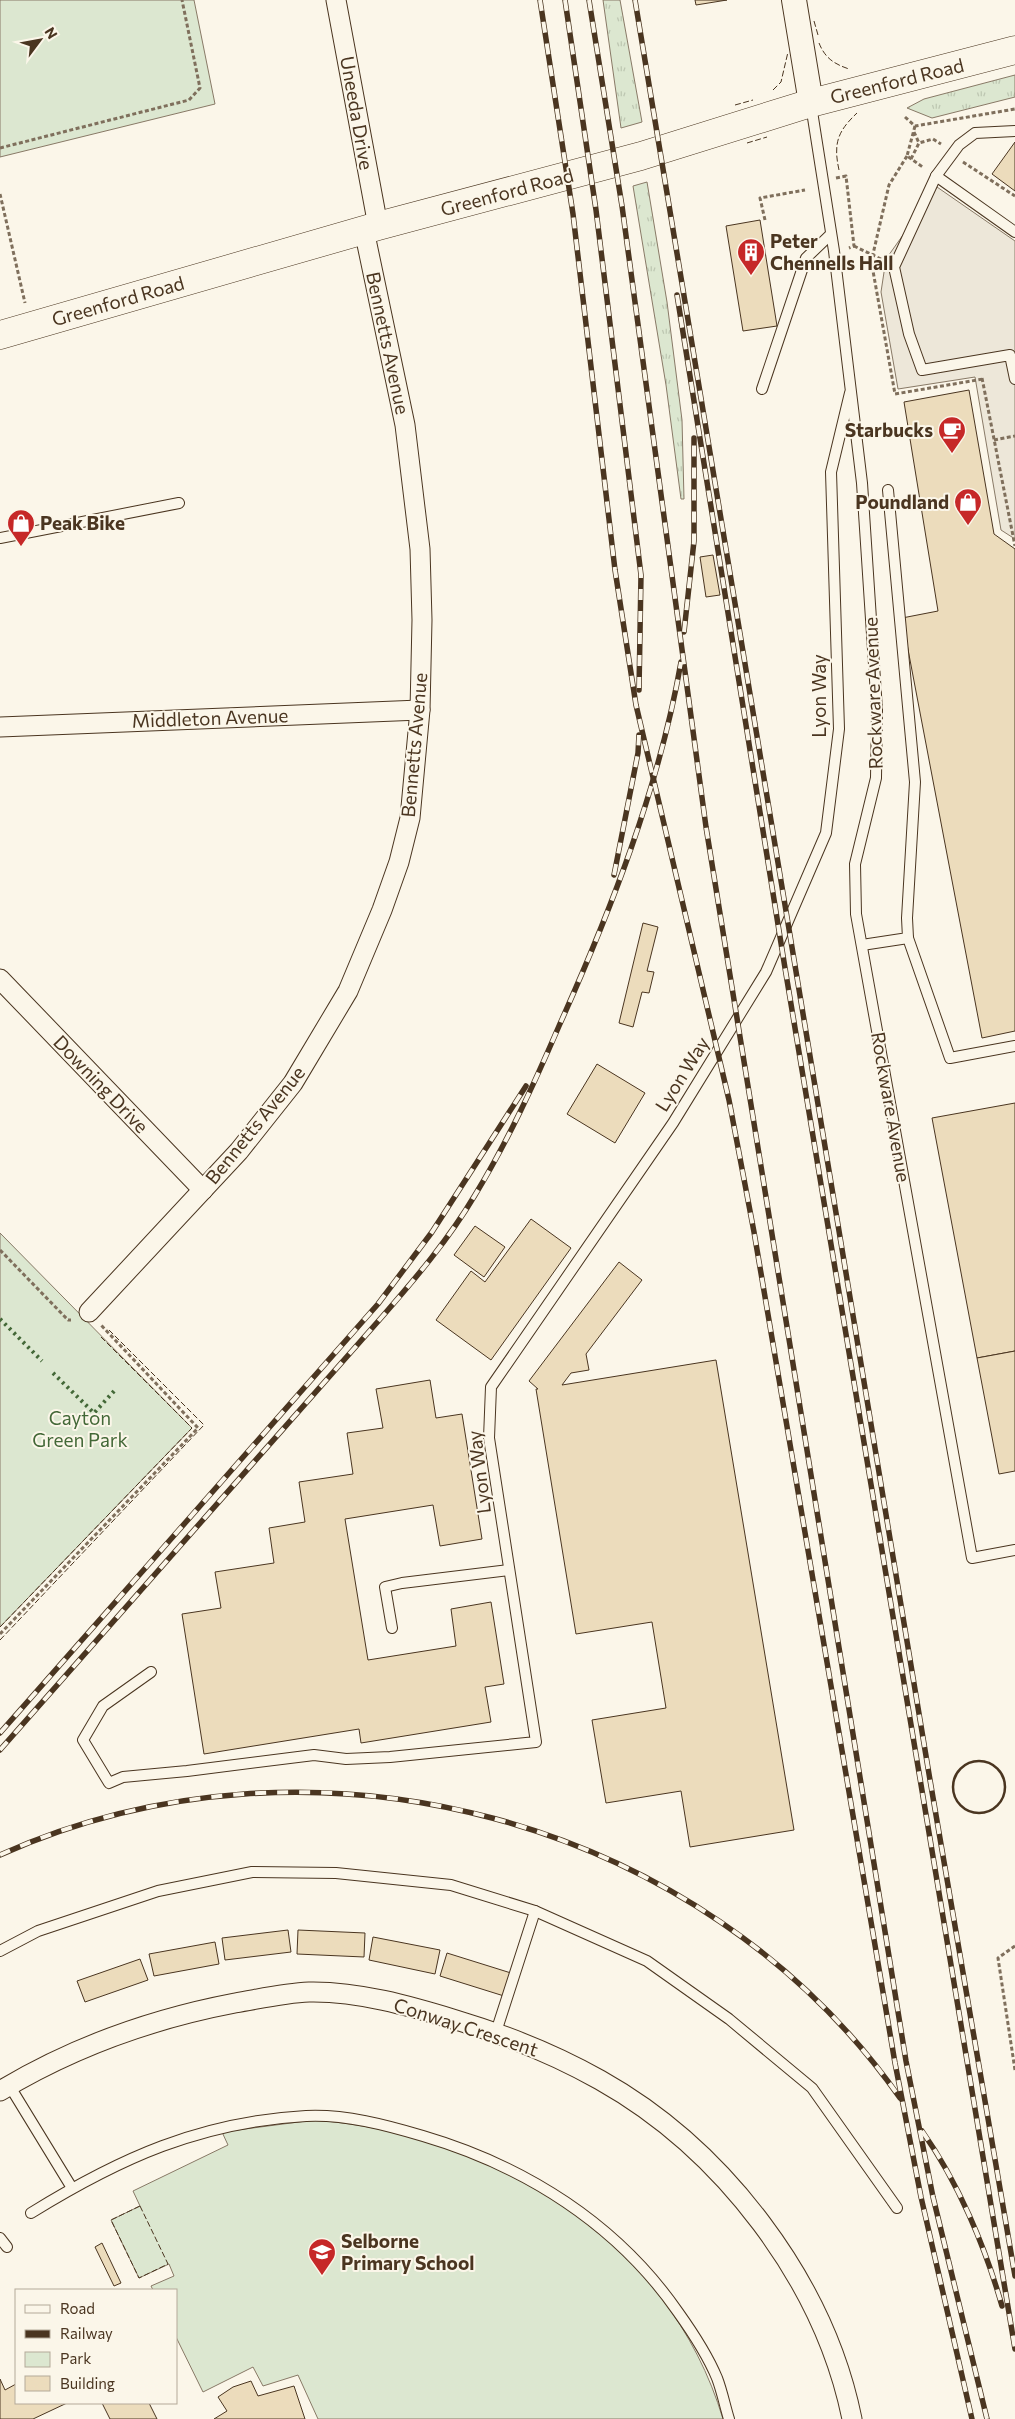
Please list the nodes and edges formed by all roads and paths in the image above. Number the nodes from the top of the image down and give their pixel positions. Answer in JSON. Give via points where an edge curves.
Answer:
{"nodes":[{"id":1,"x":182,"y":0,"type":"edge"},
{"id":2,"x":336,"y":0,"type":"edge"},
{"id":3,"x":794,"y":0,"type":"edge"},
{"id":4,"x":1015,"y":50,"type":"edge"},
{"id":5,"x":811,"y":102,"type":"junction"},
{"id":6,"x":1015,"y":110,"type":"edge"},
{"id":7,"x":905,"y":117,"type":"dead end"},
{"id":8,"x":915,"y":126,"type":"junction"},
{"id":9,"x":1015,"y":131,"type":"edge"},
{"id":10,"x":914,"y":132,"type":"junction"},
{"id":11,"x":919,"y":143,"type":"dead end"},
{"id":12,"x":0,"y":148,"type":"edge"},
{"id":13,"x":907,"y":156,"type":"junction"},
{"id":14,"x":846,"y":176,"type":"dead end"},
{"id":15,"x":936,"y":176,"type":"junction"},
{"id":16,"x":805,"y":190,"type":"dead end"},
{"id":17,"x":0,"y":194,"type":"edge"},
{"id":18,"x":765,"y":220,"type":"dead end"},
{"id":19,"x":371,"y":228,"type":"junction"},
{"id":20,"x":1015,"y":232,"type":"edge"},
{"id":21,"x":831,"y":234,"type":"junction"},
{"id":22,"x":854,"y":246,"type":"junction"},
{"id":23,"x":834,"y":251,"type":"junction"},
{"id":24,"x":31,"y":326,"type":"junction"},
{"id":25,"x":0,"y":335,"type":"edge"},
{"id":26,"x":1013,"y":353,"type":"edge"},
{"id":27,"x":981,"y":370,"type":"dead end"},
{"id":28,"x":1015,"y":379,"type":"edge"},
{"id":29,"x":762,"y":389,"type":"dead end"},
{"id":30,"x":850,"y":393,"type":"junction"},
{"id":31,"x":1015,"y":436,"type":"edge"},
{"id":32,"x":994,"y":440,"type":"junction"},
{"id":33,"x":888,"y":490,"type":"dead end"},
{"id":34,"x":179,"y":503,"type":"dead end"},
{"id":35,"x":0,"y":538,"type":"edge"},
{"id":36,"x":1015,"y":546,"type":"edge"},
{"id":37,"x":420,"y":710,"type":"junction"},
{"id":38,"x":0,"y":727,"type":"edge"},
{"id":39,"x":908,"y":938,"type":"junction"},
{"id":40,"x":862,"y":945,"type":"junction"},
{"id":41,"x":0,"y":979,"type":"edge"},
{"id":42,"x":1015,"y":1046,"type":"edge"},
{"id":43,"x":203,"y":1190,"type":"junction"},
{"id":44,"x":0,"y":1250,"type":"edge"},
{"id":45,"x":93,"y":1316,"type":"junction"},
{"id":46,"x":1015,"y":1550,"type":"edge"},
{"id":47,"x":509,"y":1570,"type":"junction"},
{"id":48,"x":392,"y":1628,"type":"dead end"},
{"id":49,"x":0,"y":1634,"type":"edge"},
{"id":50,"x":151,"y":1672,"type":"dead end"},
{"id":51,"x":535,"y":1911,"type":"junction"},
{"id":52,"x":1015,"y":1946,"type":"edge"},
{"id":53,"x":0,"y":1951,"type":"edge"},
{"id":54,"x":496,"y":2032,"type":"junction"},
{"id":55,"x":1015,"y":2070,"type":"edge"},
{"id":56,"x":5,"y":2088,"type":"edge"},
{"id":57,"x":72,"y":2188,"type":"junction"},
{"id":58,"x":897,"y":2208,"type":"dead end"},
{"id":59,"x":31,"y":2214,"type":"dead end"},
{"id":60,"x":0,"y":2238,"type":"edge"},
{"id":61,"x":7,"y":2247,"type":"dead end"},
{"id":62,"x":730,"y":2419,"type":"edge"},
{"id":63,"x":852,"y":2419,"type":"edge"}],
"edges":[{"from":1,"to":12,"type":"path","via":[[200,88],[188,100]]},
{"from":2,"to":19,"type":"street","name":"Uneeda Drive"},
{"from":3,"to":5,"type":"street","name":"Rockware Avenue"},
{"from":4,"to":5,"type":"main road","name":"Greenford Road"},
{"from":5,"to":19,"type":"main road","name":"Greenford Road","via":[[641,156]]},
{"from":5,"to":21,"type":"lane","name":"Rockware Avenue"},
{"from":6,"to":8,"type":"path"},
{"from":7,"to":8,"type":"path"},
{"from":8,"to":10,"type":"path"},
{"from":9,"to":15,"type":"lane","via":[[975,133],[959,145]]},
{"from":10,"to":11,"type":"path"},
{"from":10,"to":13,"type":"path"},
{"from":13,"to":15,"type":"path"},
{"from":13,"to":22,"type":"path","via":[[890,185],[873,254]]},
{"from":14,"to":22,"type":"path"},
{"from":15,"to":20,"type":"lane"},
{"from":15,"to":26,"type":"lane","via":[[894,266],[909,334],[922,370]]},
{"from":16,"to":18,"type":"path","via":[[760,198]]},
{"from":17,"to":24,"type":"path"},
{"from":19,"to":24,"type":"main road","name":"Greenford Road"},
{"from":19,"to":37,"type":"street","name":"Bennetts Avenue","via":[[405,425],[420,549]]},
{"from":21,"to":23,"type":"lane","name":"Rockware Avenue"},
{"from":21,"to":29,"type":"lane","via":[[806,258]]},
{"from":22,"to":23,"type":"path"},
{"from":23,"to":30,"type":"lane","name":"Rockware Avenue"},
{"from":24,"to":25,"type":"main road","name":"Greenford Road"},
{"from":26,"to":28,"type":"lane"},
{"from":27,"to":32,"type":"path"},
{"from":30,"to":40,"type":"lane","name":"Rockware Avenue","via":[[862,483],[877,710],[876,778],[855,864],[856,914]]},
{"from":30,"to":47,"type":"lane","name":"Lyon Way","via":[[831,472],[839,729],[826,833],[766,972],[673,1123],[491,1387],[489,1438]]},
{"from":31,"to":32,"type":"path"},
{"from":32,"to":36,"type":"path"},
{"from":33,"to":39,"type":"lane","via":[[915,782]]},
{"from":34,"to":35,"type":"lane"},
{"from":37,"to":38,"type":"street","name":"Middleton Avenue"},
{"from":37,"to":43,"type":"street","name":"Bennetts Avenue","via":[[410,818],[382,910],[348,991],[293,1084]]},
{"from":39,"to":40,"type":"lane"},
{"from":39,"to":42,"type":"lane","via":[[950,1058]]},
{"from":40,"to":46,"type":"lane","name":"Rockware Avenue","via":[[972,1558]]},
{"from":41,"to":43,"type":"street","name":"Downing Drive"},
{"from":43,"to":45,"type":"street","name":"Bennetts Avenue"},
{"from":44,"to":45,"type":"path","via":[[68,1320]]},
{"from":45,"to":49,"type":"path","via":[[198,1428]]},
{"from":47,"to":48,"type":"lane","via":[[385,1587]]},
{"from":47,"to":50,"type":"lane","name":"Lyon Way","via":[[536,1742],[390,1757],[346,1759],[314,1755],[123,1776],[109,1782],[83,1740],[103,1706]]},
{"from":51,"to":53,"type":"lane","via":[[452,1885],[336,1873],[252,1872],[158,1890],[38,1931]]},
{"from":51,"to":54,"type":"lane"},
{"from":51,"to":58,"type":"lane","via":[[647,1962],[729,2019],[812,2088]]},
{"from":52,"to":55,"type":"path","via":[[998,1958]]},
{"from":54,"to":56,"type":"street","name":"Conway Crescent","via":[[372,1998],[312,1992],[280,1995],[198,2010],[131,2028],[82,2047]]},
{"from":54,"to":63,"type":"street","name":"Conway Crescent","via":[[543,2050],[601,2080],[645,2109],[726,2181],[760,2220],[818,2317],[845,2385]]},
{"from":56,"to":57,"type":"lane"},
{"from":57,"to":59,"type":"lane"},
{"from":57,"to":62,"type":"lane","via":[[132,2158],[190,2135],[216,2128],[306,2116],[345,2118],[396,2128],[461,2148],[521,2174],[563,2200],[615,2240],[658,2283],[695,2336],[716,2378]]},
{"from":60,"to":61,"type":"lane"}]}
